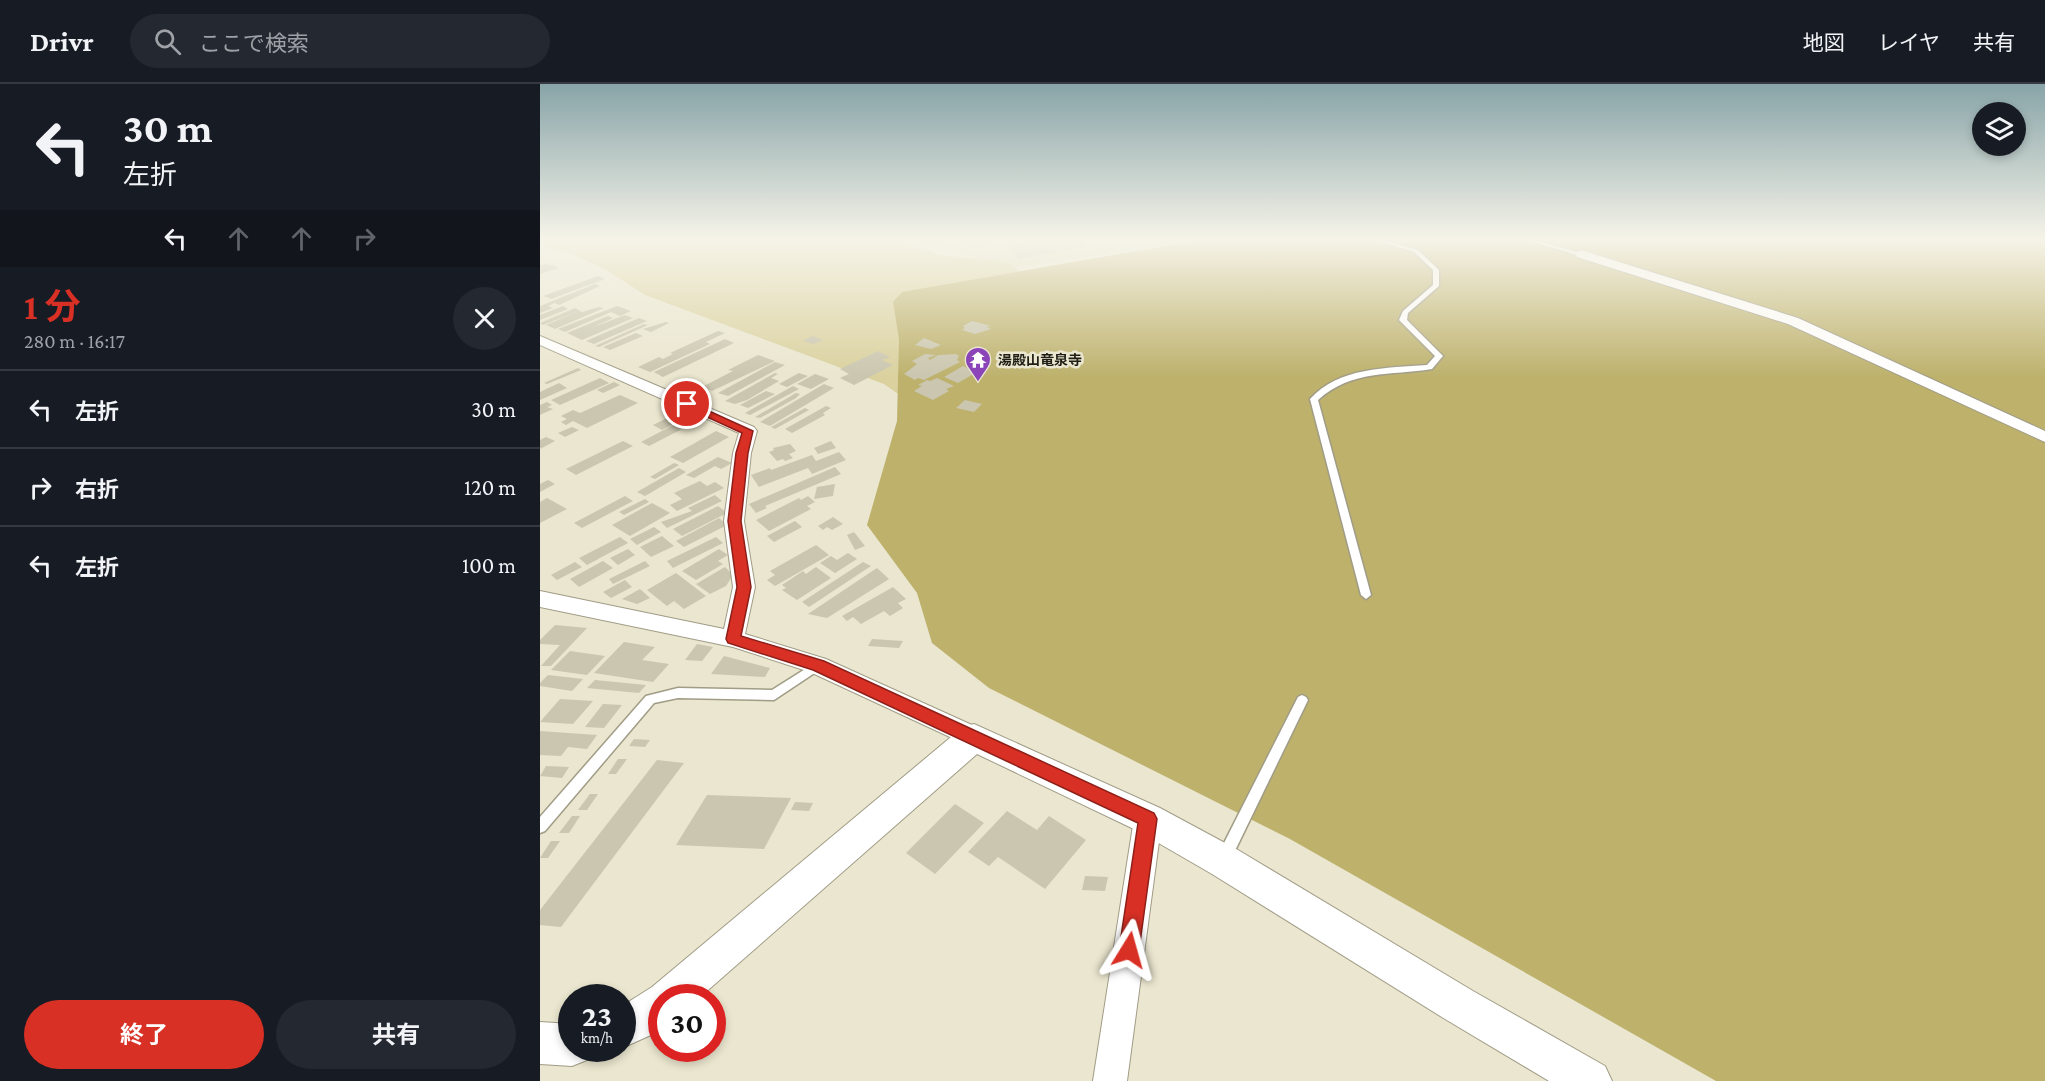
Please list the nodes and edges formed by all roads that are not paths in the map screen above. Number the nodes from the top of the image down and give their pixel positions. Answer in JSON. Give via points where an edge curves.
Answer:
{"nodes":[{"id":1,"x":1436,"y":285,"type":"edge"},
{"id":2,"x":1678,"y":285,"type":"edge"},
{"id":3,"x":540,"y":340,"type":"edge"},
{"id":4,"x":2045,"y":437,"type":"edge"},
{"id":5,"x":1366,"y":595,"type":"dead end"},
{"id":6,"x":540,"y":599,"type":"edge"},
{"id":7,"x":733,"y":639,"type":"junction"},
{"id":8,"x":818,"y":666,"type":"junction"},
{"id":9,"x":1302,"y":700,"type":"dead end"},
{"id":10,"x":974,"y":737,"type":"junction"},
{"id":11,"x":1148,"y":819,"type":"junction"},
{"id":12,"x":540,"y":827,"type":"edge"},
{"id":13,"x":1222,"y":862,"type":"junction"},
{"id":14,"x":684,"y":984,"type":"edge"},
{"id":15,"x":540,"y":1043,"type":"edge"},
{"id":16,"x":558,"y":1044,"type":"edge"},
{"id":17,"x":1110,"y":1081,"type":"edge"},
{"id":18,"x":1590,"y":1081,"type":"edge"}],
"edges":[{"from":1,"to":5,"type":"lane","via":[[1405,312],[1403,320],[1439,356],[1429,366],[1380,371],[1344,381],[1314,399]]},
{"from":2,"to":4,"type":"street","via":[[1793,321]]},
{"from":3,"to":7,"type":"street","via":[[748,431],[734,521],[744,587]]},
{"from":6,"to":7,"type":"street"},
{"from":7,"to":8,"type":"street"},
{"from":8,"to":10,"type":"street"},
{"from":8,"to":12,"type":"lane","via":[[774,695],[678,693],[650,699]]},
{"from":9,"to":13,"type":"lane"},
{"from":10,"to":11,"type":"street"},
{"from":10,"to":14,"type":"street"},
{"from":11,"to":13,"type":"street"},
{"from":11,"to":17,"type":"street"},
{"from":13,"to":18,"type":"street"},
{"from":15,"to":16,"type":"street"}]}
